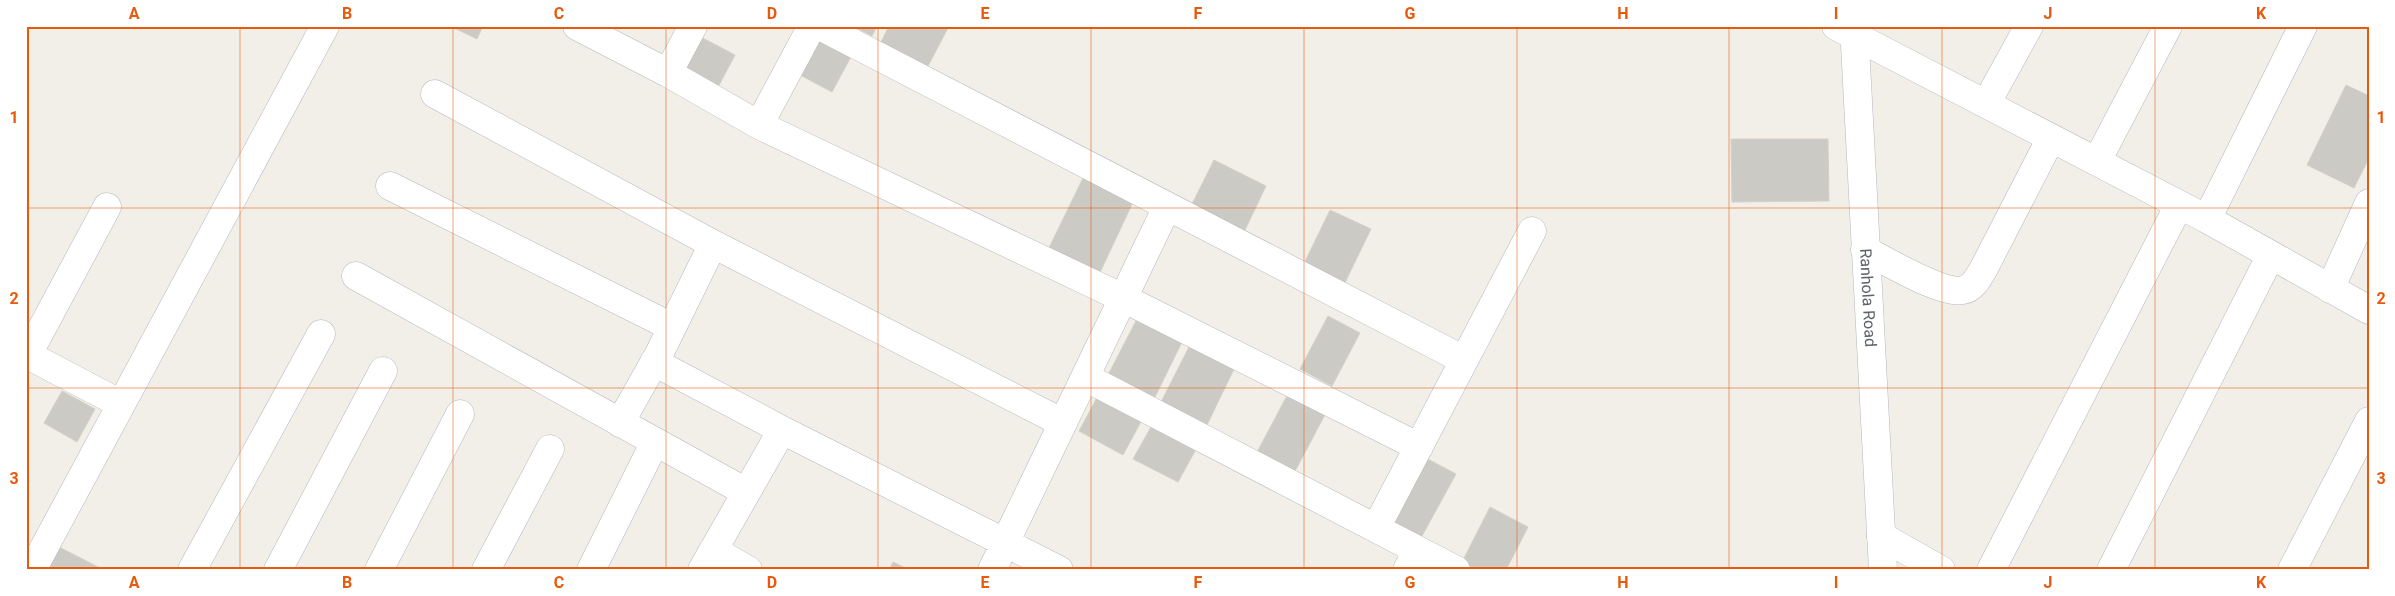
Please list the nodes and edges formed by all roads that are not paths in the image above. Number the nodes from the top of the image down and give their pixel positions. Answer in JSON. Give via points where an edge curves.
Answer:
{"nodes":[{"id":1,"x":325,"y":26,"type":"edge"},
{"id":2,"x":577,"y":26,"type":"edge"},
{"id":3,"x":693,"y":26,"type":"edge"},
{"id":4,"x":812,"y":26,"type":"edge"},
{"id":5,"x":820,"y":26,"type":"edge"},
{"id":6,"x":2029,"y":26,"type":"edge"},
{"id":7,"x":2168,"y":26,"type":"edge"},
{"id":8,"x":2302,"y":26,"type":"edge"},
{"id":9,"x":1848,"y":29,"type":"edge"},
{"id":10,"x":668,"y":73,"type":"junction"},
{"id":11,"x":435,"y":94,"type":"dead end"},
{"id":12,"x":1986,"y":104,"type":"junction"},
{"id":13,"x":759,"y":125,"type":"junction"},
{"id":14,"x":2052,"y":138,"type":"junction"},
{"id":15,"x":2097,"y":161,"type":"junction"},
{"id":16,"x":390,"y":186,"type":"dead end"},
{"id":17,"x":2369,"y":203,"type":"edge"},
{"id":18,"x":2179,"y":205,"type":"junction"},
{"id":19,"x":107,"y":207,"type":"dead end"},
{"id":20,"x":1168,"y":207,"type":"junction"},
{"id":21,"x":2207,"y":219,"type":"junction"},
{"id":22,"x":1532,"y":231,"type":"dead end"},
{"id":23,"x":713,"y":244,"type":"junction"},
{"id":24,"x":1865,"y":250,"type":"junction"},
{"id":25,"x":2271,"y":255,"type":"junction"},
{"id":26,"x":356,"y":276,"type":"dead end"},
{"id":27,"x":2330,"y":289,"type":"junction"},
{"id":28,"x":1125,"y":299,"type":"junction"},
{"id":29,"x":2369,"y":310,"type":"edge"},
{"id":30,"x":672,"y":327,"type":"junction"},
{"id":31,"x":321,"y":334,"type":"dead end"},
{"id":32,"x":27,"y":356,"type":"edge"},
{"id":33,"x":1464,"y":360,"type":"junction"},
{"id":34,"x":654,"y":362,"type":"junction"},
{"id":35,"x":383,"y":371,"type":"dead end"},
{"id":36,"x":1085,"y":377,"type":"junction"},
{"id":37,"x":121,"y":404,"type":"junction"},
{"id":38,"x":460,"y":414,"type":"dead end"},
{"id":39,"x":2369,"y":421,"type":"edge"},
{"id":40,"x":620,"y":423,"type":"junction"},
{"id":41,"x":1063,"y":423,"type":"junction"},
{"id":42,"x":782,"y":430,"type":"junction"},
{"id":43,"x":655,"y":442,"type":"junction"},
{"id":44,"x":1419,"y":447,"type":"junction"},
{"id":45,"x":550,"y":449,"type":"dead end"},
{"id":46,"x":746,"y":492,"type":"junction"},
{"id":47,"x":1376,"y":528,"type":"junction"},
{"id":48,"x":1881,"y":536,"type":"junction"},
{"id":49,"x":1005,"y":543,"type":"junction"},
{"id":50,"x":707,"y":560,"type":"edge"},
{"id":51,"x":1413,"y":560,"type":"edge"},
{"id":52,"x":32,"y":570,"type":"edge"},
{"id":53,"x":192,"y":570,"type":"edge"},
{"id":54,"x":278,"y":570,"type":"edge"},
{"id":55,"x":379,"y":570,"type":"edge"},
{"id":56,"x":486,"y":570,"type":"edge"},
{"id":57,"x":591,"y":570,"type":"edge"},
{"id":58,"x":748,"y":570,"type":"edge"},
{"id":59,"x":992,"y":570,"type":"edge"},
{"id":60,"x":1059,"y":570,"type":"edge"},
{"id":61,"x":1456,"y":570,"type":"edge"},
{"id":62,"x":1883,"y":570,"type":"edge"},
{"id":63,"x":1942,"y":570,"type":"edge"},
{"id":64,"x":1991,"y":570,"type":"edge"},
{"id":65,"x":2111,"y":570,"type":"edge"},
{"id":66,"x":2292,"y":570,"type":"edge"}],
"edges":[{"from":1,"to":37,"type":"street"},
{"from":2,"to":10,"type":"street"},
{"from":3,"to":10,"type":"street"},
{"from":4,"to":13,"type":"street"},
{"from":5,"to":20,"type":"street"},
{"from":6,"to":12,"type":"street"},
{"from":7,"to":15,"type":"street"},
{"from":8,"to":21,"type":"street"},
{"from":9,"to":12,"type":"street"},
{"from":9,"to":24,"type":"street","name":"Ranhola Road"},
{"from":10,"to":13,"type":"street"},
{"from":11,"to":23,"type":"street"},
{"from":12,"to":14,"type":"street"},
{"from":13,"to":28,"type":"street"},
{"from":14,"to":15,"type":"street"},
{"from":14,"to":24,"type":"street","via":[[1984,268],[1969,287],[1947,289]]},
{"from":15,"to":18,"type":"street"},
{"from":16,"to":30,"type":"street"},
{"from":17,"to":27,"type":"street"},
{"from":18,"to":21,"type":"street"},
{"from":18,"to":64,"type":"street"},
{"from":19,"to":32,"type":"street"},
{"from":20,"to":28,"type":"street"},
{"from":20,"to":33,"type":"street"},
{"from":21,"to":25,"type":"street"},
{"from":22,"to":33,"type":"street"},
{"from":23,"to":30,"type":"street"},
{"from":23,"to":41,"type":"street"},
{"from":24,"to":48,"type":"street","name":"Ranhola Road"},
{"from":25,"to":27,"type":"street"},
{"from":25,"to":65,"type":"street"},
{"from":26,"to":40,"type":"street"},
{"from":27,"to":29,"type":"street"},
{"from":28,"to":36,"type":"street"},
{"from":28,"to":44,"type":"street"},
{"from":30,"to":34,"type":"street"},
{"from":31,"to":53,"type":"street"},
{"from":32,"to":37,"type":"street"},
{"from":33,"to":44,"type":"street"},
{"from":34,"to":40,"type":"street"},
{"from":34,"to":42,"type":"street"},
{"from":35,"to":54,"type":"street"},
{"from":36,"to":41,"type":"street"},
{"from":36,"to":47,"type":"street"},
{"from":37,"to":52,"type":"street"},
{"from":38,"to":55,"type":"street"},
{"from":39,"to":66,"type":"street"},
{"from":40,"to":43,"type":"street"},
{"from":41,"to":49,"type":"street"},
{"from":42,"to":46,"type":"street"},
{"from":42,"to":49,"type":"street"},
{"from":43,"to":46,"type":"street"},
{"from":43,"to":57,"type":"street"},
{"from":44,"to":47,"type":"street"},
{"from":45,"to":56,"type":"street"},
{"from":46,"to":50,"type":"street"},
{"from":47,"to":51,"type":"street"},
{"from":48,"to":62,"type":"street","name":"Ranhola Road"},
{"from":48,"to":63,"type":"street"},
{"from":49,"to":59,"type":"street"},
{"from":49,"to":60,"type":"street"},
{"from":50,"to":58,"type":"street"},
{"from":51,"to":61,"type":"street"}]}
